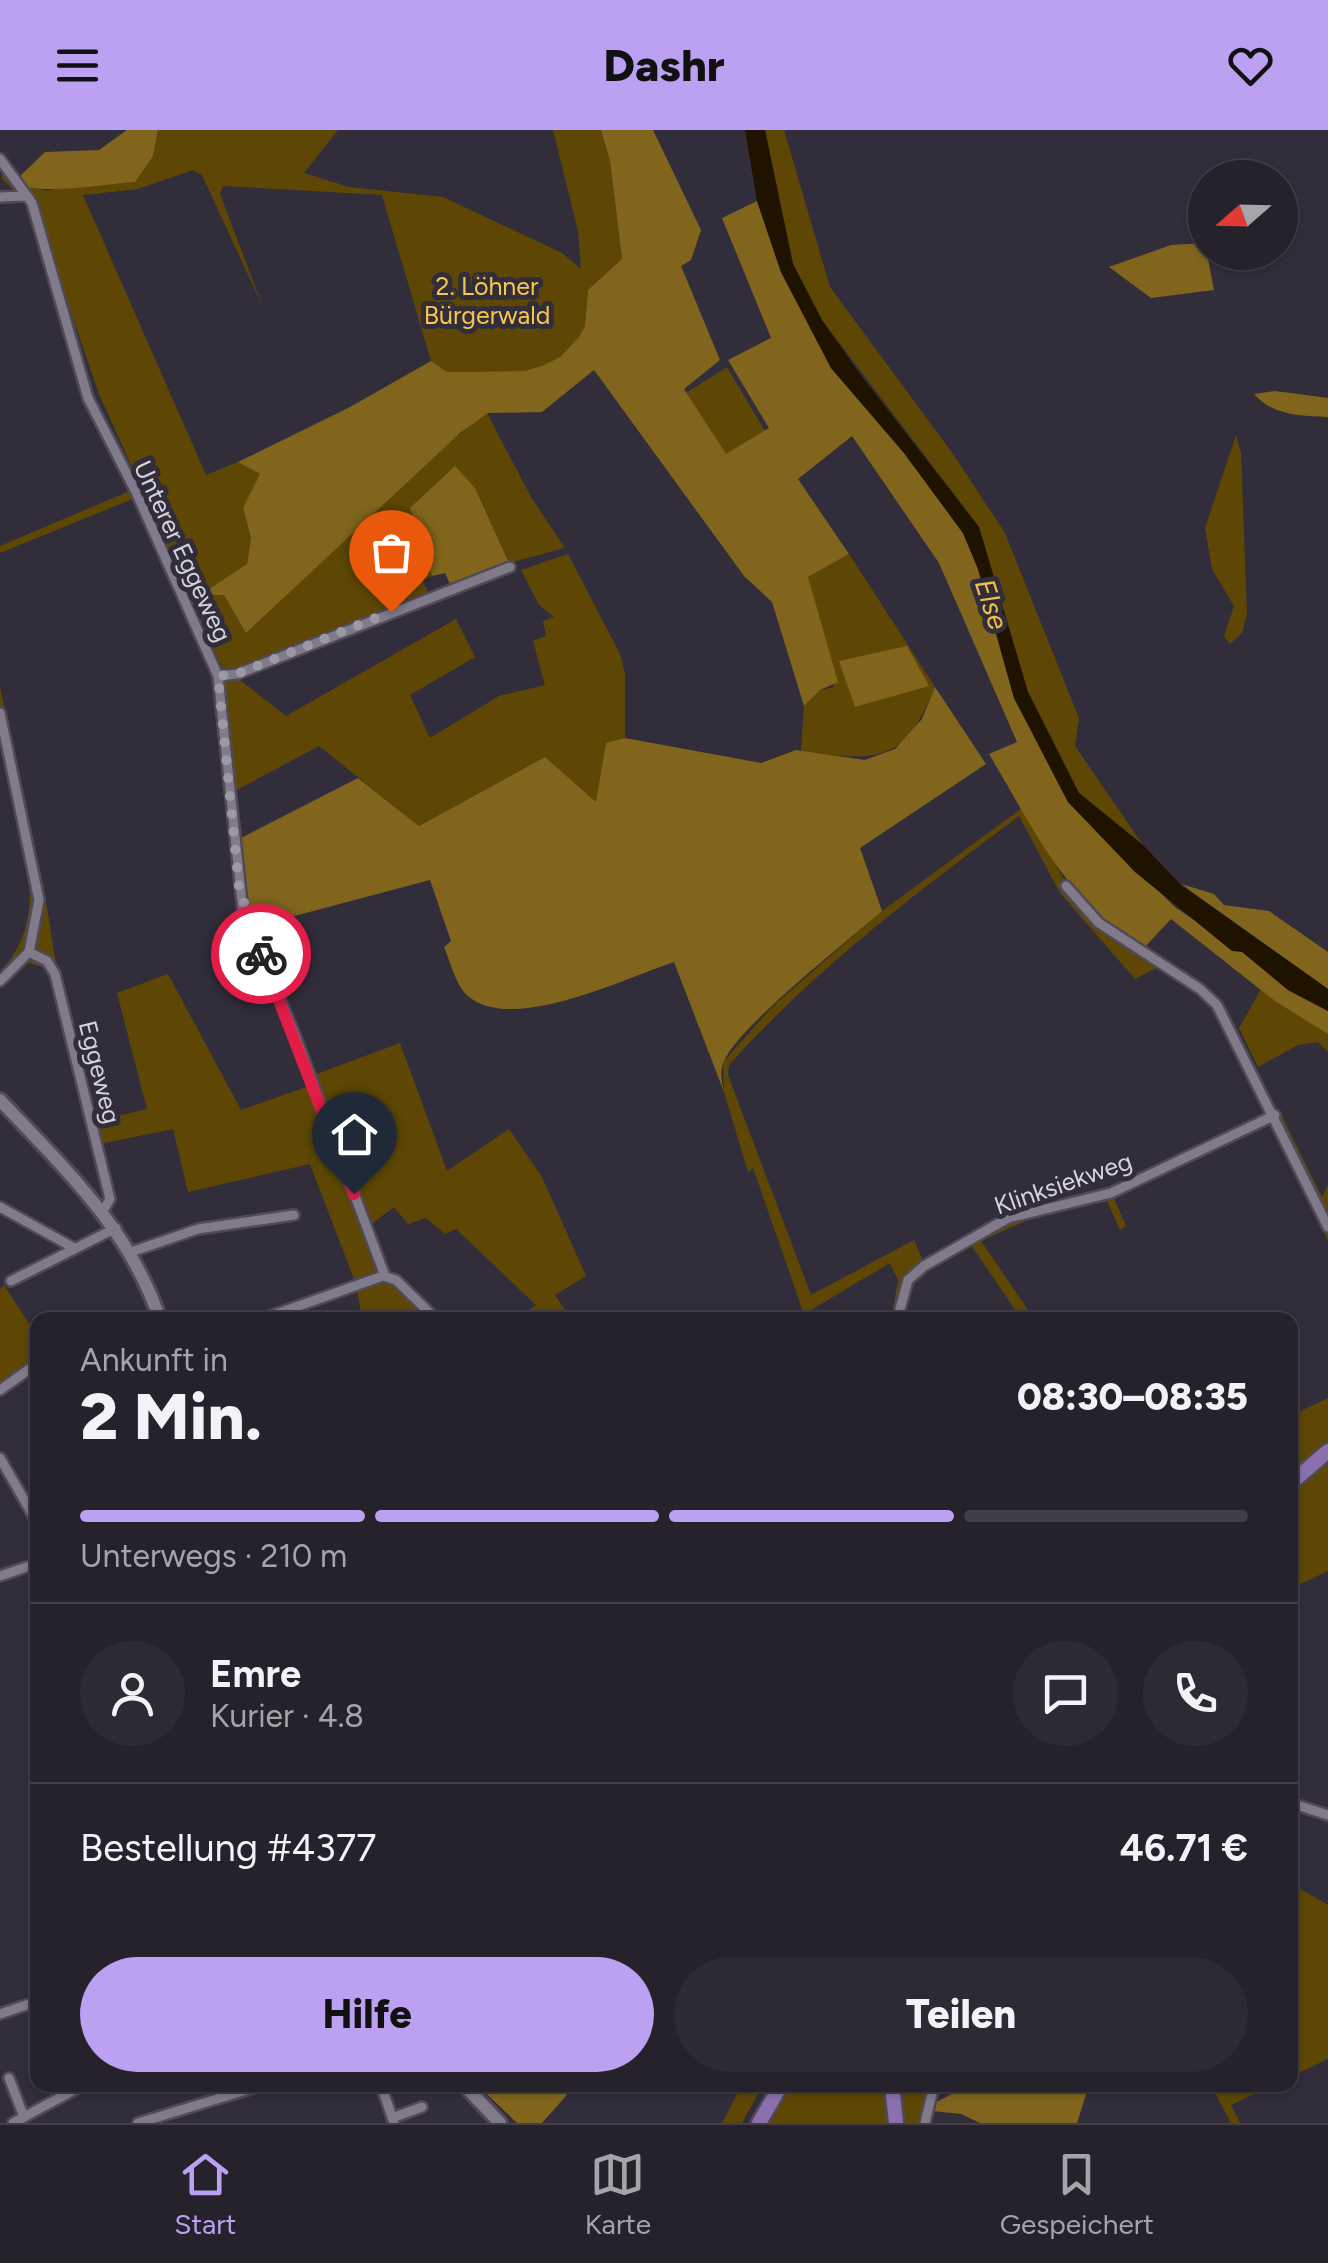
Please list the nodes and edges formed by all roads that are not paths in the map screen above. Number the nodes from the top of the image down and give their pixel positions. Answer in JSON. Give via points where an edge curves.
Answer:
{"nodes":[{"id":1,"x":0,"y":160,"type":"edge"},
{"id":2,"x":26,"y":196,"type":"junction"},
{"id":3,"x":0,"y":197,"type":"edge"},
{"id":4,"x":510,"y":567,"type":"dead end"},
{"id":5,"x":218,"y":676,"type":"junction"},
{"id":6,"x":0,"y":713,"type":"edge"},
{"id":7,"x":1066,"y":886,"type":"dead end"},
{"id":8,"x":30,"y":952,"type":"junction"},
{"id":9,"x":0,"y":981,"type":"edge"},
{"id":10,"x":0,"y":1100,"type":"edge"},
{"id":11,"x":1275,"y":1115,"type":"junction"},
{"id":12,"x":0,"y":1208,"type":"edge"},
{"id":13,"x":103,"y":1211,"type":"junction"},
{"id":14,"x":294,"y":1215,"type":"dead end"},
{"id":15,"x":1328,"y":1227,"type":"edge"},
{"id":16,"x":116,"y":1228,"type":"junction"},
{"id":17,"x":74,"y":1248,"type":"junction"},
{"id":18,"x":131,"y":1252,"type":"junction"},
{"id":19,"x":386,"y":1276,"type":"junction"},
{"id":20,"x":12,"y":1281,"type":"dead end"},
{"id":21,"x":157,"y":1312,"type":"edge"},
{"id":22,"x":282,"y":1312,"type":"edge"},
{"id":23,"x":428,"y":1312,"type":"edge"},
{"id":24,"x":899,"y":1312,"type":"edge"},
{"id":25,"x":30,"y":1369,"type":"edge"},
{"id":26,"x":0,"y":1390,"type":"edge"},
{"id":27,"x":1328,"y":1451,"type":"edge"},
{"id":28,"x":0,"y":1458,"type":"edge"},
{"id":29,"x":1298,"y":1477,"type":"edge"},
{"id":30,"x":30,"y":1510,"type":"edge"},
{"id":31,"x":30,"y":1566,"type":"edge"},
{"id":32,"x":0,"y":1576,"type":"edge"},
{"id":33,"x":1298,"y":1806,"type":"edge"},
{"id":34,"x":1328,"y":1815,"type":"edge"},
{"id":35,"x":30,"y":2004,"type":"edge"},
{"id":36,"x":0,"y":2014,"type":"edge"},
{"id":37,"x":9,"y":2078,"type":"dead end"},
{"id":38,"x":69,"y":2092,"type":"edge"},
{"id":39,"x":239,"y":2092,"type":"edge"},
{"id":40,"x":383,"y":2092,"type":"edge"},
{"id":41,"x":471,"y":2092,"type":"edge"},
{"id":42,"x":768,"y":2092,"type":"edge"},
{"id":43,"x":778,"y":2092,"type":"edge"},
{"id":44,"x":893,"y":2092,"type":"edge"},
{"id":45,"x":932,"y":2092,"type":"edge"},
{"id":46,"x":422,"y":2107,"type":"dead end"},
{"id":47,"x":24,"y":2117,"type":"junction"},
{"id":48,"x":393,"y":2120,"type":"edge"},
{"id":49,"x":13,"y":2123,"type":"edge"},
{"id":50,"x":138,"y":2123,"type":"edge"},
{"id":51,"x":500,"y":2123,"type":"edge"},
{"id":52,"x":750,"y":2123,"type":"edge"},
{"id":53,"x":759,"y":2123,"type":"edge"},
{"id":54,"x":896,"y":2123,"type":"edge"},
{"id":55,"x":925,"y":2123,"type":"edge"}],
"edges":[{"from":1,"to":2,"type":"street","name":"Unterer Eggeweg"},
{"from":2,"to":3,"type":"street"},
{"from":2,"to":5,"type":"street","name":"Unterer Eggeweg","via":[[88,398]]},
{"from":4,"to":5,"type":"street"},
{"from":5,"to":19,"type":"street","name":"Unterer Eggeweg","via":[[243,912]]},
{"from":6,"to":8,"type":"street","via":[[39,900]]},
{"from":7,"to":11,"type":"street","via":[[1099,923],[1217,1005]]},
{"from":8,"to":9,"type":"street"},
{"from":8,"to":13,"type":"street","name":"Eggeweg","via":[[55,974],[110,1199]]},
{"from":10,"to":13,"type":"main road"},
{"from":11,"to":15,"type":"street"},
{"from":11,"to":24,"type":"street","name":"Klinksiekweg","via":[[1111,1193],[996,1225],[908,1280]]},
{"from":12,"to":17,"type":"street"},
{"from":13,"to":16,"type":"main road"},
{"from":14,"to":18,"type":"street","via":[[198,1228]]},
{"from":16,"to":17,"type":"street"},
{"from":16,"to":18,"type":"main road"},
{"from":17,"to":20,"type":"street"},
{"from":18,"to":21,"type":"main road"},
{"from":19,"to":22,"type":"street"},
{"from":19,"to":23,"type":"street"},
{"from":25,"to":26,"type":"street"},
{"from":27,"to":29,"type":"main road"},
{"from":28,"to":30,"type":"street"},
{"from":31,"to":32,"type":"street"},
{"from":33,"to":34,"type":"street"},
{"from":35,"to":36,"type":"street"},
{"from":37,"to":47,"type":"street"},
{"from":38,"to":47,"type":"street"},
{"from":39,"to":50,"type":"street"},
{"from":40,"to":48,"type":"street"},
{"from":41,"to":51,"type":"main road"},
{"from":42,"to":52,"type":"main road"},
{"from":43,"to":53,"type":"main road"},
{"from":44,"to":54,"type":"main road"},
{"from":45,"to":55,"type":"street"},
{"from":46,"to":48,"type":"street"},
{"from":47,"to":49,"type":"street"}]}
